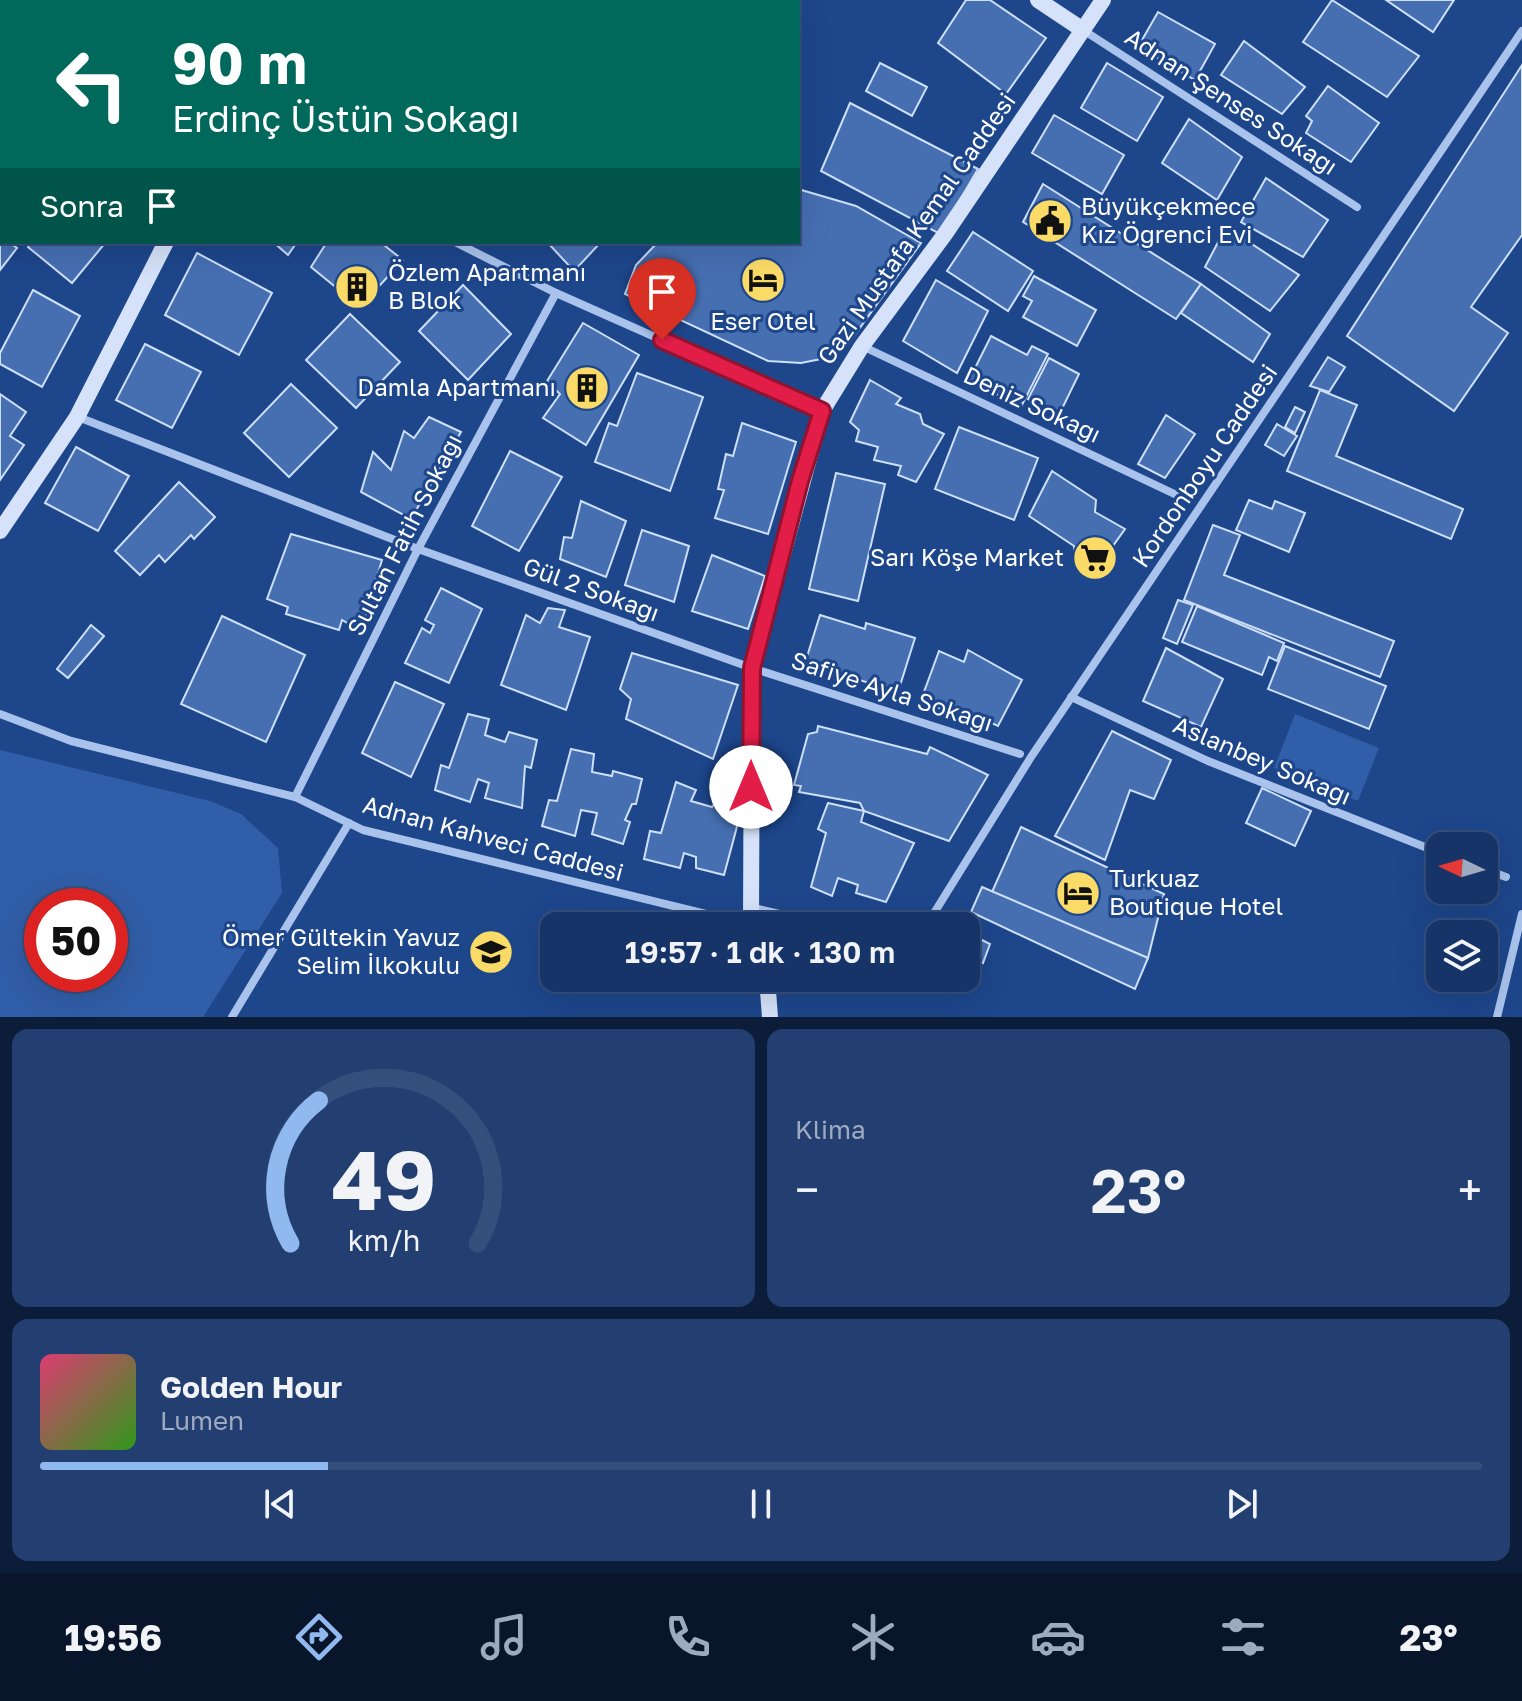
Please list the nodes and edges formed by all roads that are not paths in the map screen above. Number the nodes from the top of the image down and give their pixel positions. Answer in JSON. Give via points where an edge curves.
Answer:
{"nodes":[{"id":1,"x":1038,"y":0,"type":"edge"},
{"id":2,"x":1103,"y":0,"type":"edge"},
{"id":3,"x":1083,"y":30,"type":"junction"},
{"id":4,"x":1522,"y":31,"type":"edge"},
{"id":5,"x":1357,"y":207,"type":"dead end"},
{"id":6,"x":165,"y":244,"type":"edge"},
{"id":7,"x":459,"y":244,"type":"edge"},
{"id":8,"x":556,"y":293,"type":"junction"},
{"id":9,"x":862,"y":346,"type":"junction"},
{"id":10,"x":822,"y":411,"type":"junction"},
{"id":11,"x":77,"y":417,"type":"junction"},
{"id":12,"x":1185,"y":499,"type":"dead end"},
{"id":13,"x":0,"y":531,"type":"edge"},
{"id":14,"x":418,"y":549,"type":"junction"},
{"id":15,"x":752,"y":668,"type":"junction"},
{"id":16,"x":1071,"y":697,"type":"junction"},
{"id":17,"x":0,"y":714,"type":"edge"},
{"id":18,"x":1020,"y":754,"type":"dead end"},
{"id":19,"x":295,"y":797,"type":"junction"},
{"id":20,"x":349,"y":823,"type":"junction"},
{"id":21,"x":1426,"y":847,"type":"edge"},
{"id":22,"x":1498,"y":874,"type":"edge"},
{"id":23,"x":1506,"y":877,"type":"dead end"},
{"id":24,"x":750,"y":907,"type":"junction"},
{"id":25,"x":694,"y":912,"type":"edge"},
{"id":26,"x":750,"y":912,"type":"edge"},
{"id":27,"x":771,"y":912,"type":"edge"},
{"id":28,"x":935,"y":912,"type":"edge"},
{"id":29,"x":1522,"y":914,"type":"edge"},
{"id":30,"x":768,"y":992,"type":"edge"},
{"id":31,"x":232,"y":1017,"type":"edge"},
{"id":32,"x":770,"y":1017,"type":"edge"},
{"id":33,"x":1497,"y":1017,"type":"edge"}],
"edges":[{"from":1,"to":3,"type":"main road"},
{"from":2,"to":3,"type":"main road","name":"Gazi Mustafa Kemal Caddesi"},
{"from":3,"to":5,"type":"street","name":"Adnan Şenses Sokağı"},
{"from":3,"to":9,"type":"main road","name":"Gazi Mustafa Kemal Caddesi"},
{"from":4,"to":16,"type":"street","name":"Kordonboyu Caddesi"},
{"from":6,"to":11,"type":"main road"},
{"from":7,"to":8,"type":"street"},
{"from":8,"to":10,"type":"street"},
{"from":8,"to":14,"type":"street","name":"Sultan Fatih Sokağı"},
{"from":9,"to":10,"type":"main road","name":"Gazi Mustafa Kemal Caddesi"},
{"from":9,"to":12,"type":"street","name":"Deniz Sokağı"},
{"from":10,"to":15,"type":"main road","name":"Gazi Mustafa Kemal Caddesi"},
{"from":11,"to":13,"type":"main road"},
{"from":11,"to":14,"type":"street","name":"Gül 2 Sokağı"},
{"from":14,"to":15,"type":"street","name":"Gül 2 Sokağı"},
{"from":14,"to":19,"type":"street","name":"Sultan Fatih Sokağı"},
{"from":15,"to":18,"type":"street","name":"Safiye Ayla Sokağı"},
{"from":15,"to":24,"type":"main road","name":"Gazi Mustafa Kemal Caddesi"},
{"from":16,"to":21,"type":"street","name":"Aslanbey Sokağı","via":[[1208,761]]},
{"from":16,"to":28,"type":"street","name":"Kordonboyu Caddesi"},
{"from":17,"to":19,"type":"street","name":"Adnan Kahveci Caddesi","via":[[71,741]]},
{"from":19,"to":20,"type":"street","name":"Adnan Kahveci Caddesi"},
{"from":20,"to":25,"type":"street","name":"Adnan Kahveci Caddesi"},
{"from":20,"to":31,"type":"street"},
{"from":22,"to":23,"type":"street"},
{"from":24,"to":26,"type":"main road","name":"Gazi Mustafa Kemal Caddesi"},
{"from":24,"to":27,"type":"street"},
{"from":29,"to":33,"type":"street"},
{"from":30,"to":32,"type":"main road"}]}
